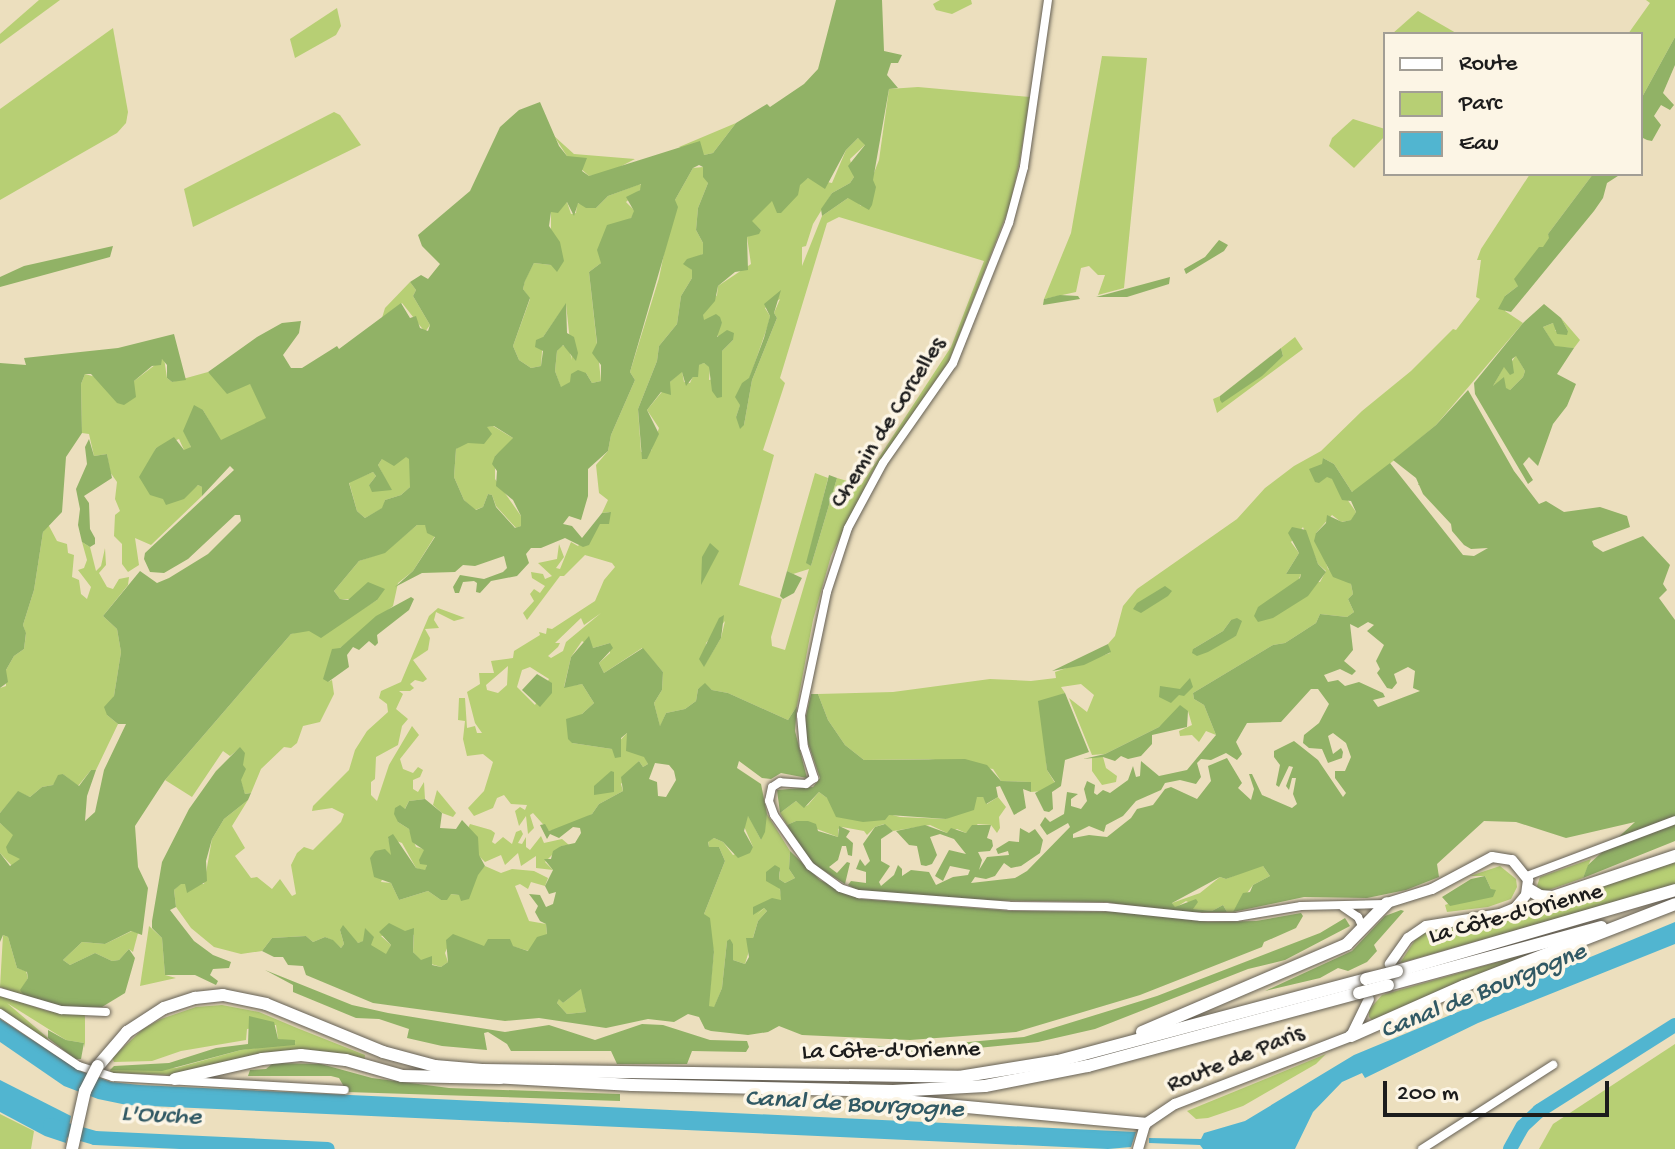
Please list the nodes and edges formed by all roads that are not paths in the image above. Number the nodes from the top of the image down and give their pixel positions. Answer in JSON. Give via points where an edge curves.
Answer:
{"nodes":[{"id":1,"x":1048,"y":0,"type":"edge"},
{"id":2,"x":1675,"y":820,"type":"edge"},
{"id":3,"x":1675,"y":856,"type":"edge"},
{"id":4,"x":1527,"y":883,"type":"junction"},
{"id":5,"x":1675,"y":890,"type":"edge"},
{"id":6,"x":1387,"y":903,"type":"junction"},
{"id":7,"x":1675,"y":903,"type":"edge"},
{"id":8,"x":1339,"y":905,"type":"junction"},
{"id":9,"x":1364,"y":930,"type":"junction"},
{"id":10,"x":1393,"y":967,"type":"junction"},
{"id":11,"x":0,"y":992,"type":"edge"},
{"id":12,"x":1364,"y":996,"type":"junction"},
{"id":13,"x":106,"y":1012,"type":"dead end"},
{"id":14,"x":0,"y":1013,"type":"edge"},
{"id":15,"x":148,"y":1017,"type":"junction"},
{"id":16,"x":1351,"y":1036,"type":"junction"},
{"id":17,"x":1090,"y":1053,"type":"junction"},
{"id":18,"x":1553,"y":1065,"type":"dead end"},
{"id":19,"x":503,"y":1078,"type":"junction"},
{"id":20,"x":175,"y":1079,"type":"junction"},
{"id":21,"x":779,"y":1089,"type":"junction"},
{"id":22,"x":345,"y":1090,"type":"dead end"},
{"id":23,"x":1144,"y":1127,"type":"junction"},
{"id":24,"x":72,"y":1149,"type":"edge"},
{"id":25,"x":1138,"y":1149,"type":"edge"},
{"id":26,"x":1422,"y":1149,"type":"edge"}],
"edges":[{"from":1,"to":8,"type":"street","name":"Chemin de Corcelles","via":[[1024,167],[1009,223],[953,363],[883,463],[848,528],[824,603],[801,715],[814,778],[806,784],[780,782],[772,787],[769,801],[799,855],[822,877],[859,894],[1201,917]]},
{"from":2,"to":4,"type":"street"},
{"from":3,"to":4,"type":"highway","via":[[1553,897],[1540,896]]},
{"from":4,"to":6,"type":"main road","via":[[1512,860],[1492,857],[1432,889]]},
{"from":4,"to":10,"type":"main road","via":[[1520,903],[1507,912],[1443,921],[1419,930],[1408,938]]},
{"from":5,"to":10,"type":"highway","name":"La Côte-d'Orienne"},
{"from":6,"to":8,"type":"street"},
{"from":6,"to":9,"type":"highway"},
{"from":7,"to":12,"type":"highway","name":"La Côte-d'Orienne","bridge":true},
{"from":7,"to":16,"type":"highway"},
{"from":8,"to":9,"type":"street","via":[[1358,917]]},
{"from":9,"to":17,"type":"highway","via":[[1347,944]]},
{"from":10,"to":17,"type":"highway","name":"La Côte-d'Orienne","bridge":true,"via":[[1366,979]]},
{"from":11,"to":13,"type":"street","via":[[61,1010]]},
{"from":12,"to":16,"type":"main road"},
{"from":12,"to":21,"type":"highway","name":"La Côte-d'Orienne","via":[[1028,1080],[937,1090]]},
{"from":14,"to":20,"type":"street","via":[[97,1073]]},
{"from":15,"to":17,"type":"highway","name":"La Côte-d'Orienne","via":[[175,1003],[234,996],[402,1058],[482,1070],[934,1079],[1022,1069]]},
{"from":15,"to":19,"type":"highway","name":"La Côte-d'Orienne","via":[[191,1005],[241,1005],[403,1066]]},
{"from":15,"to":24,"type":"highway","name":"La Côte-d'Orienne","bridge":true,"via":[[121,1037],[98,1066],[85,1091]]},
{"from":16,"to":23,"type":"main road","name":"Route de Paris","via":[[1175,1104]]},
{"from":18,"to":26,"type":"street"},
{"from":19,"to":20,"type":"highway","via":[[416,1077],[301,1055]]},
{"from":19,"to":21,"type":"highway","name":"La Côte-d'Orienne"},
{"from":20,"to":22,"type":"street"},
{"from":21,"to":23,"type":"highway"},
{"from":23,"to":25,"type":"main road"}]}
